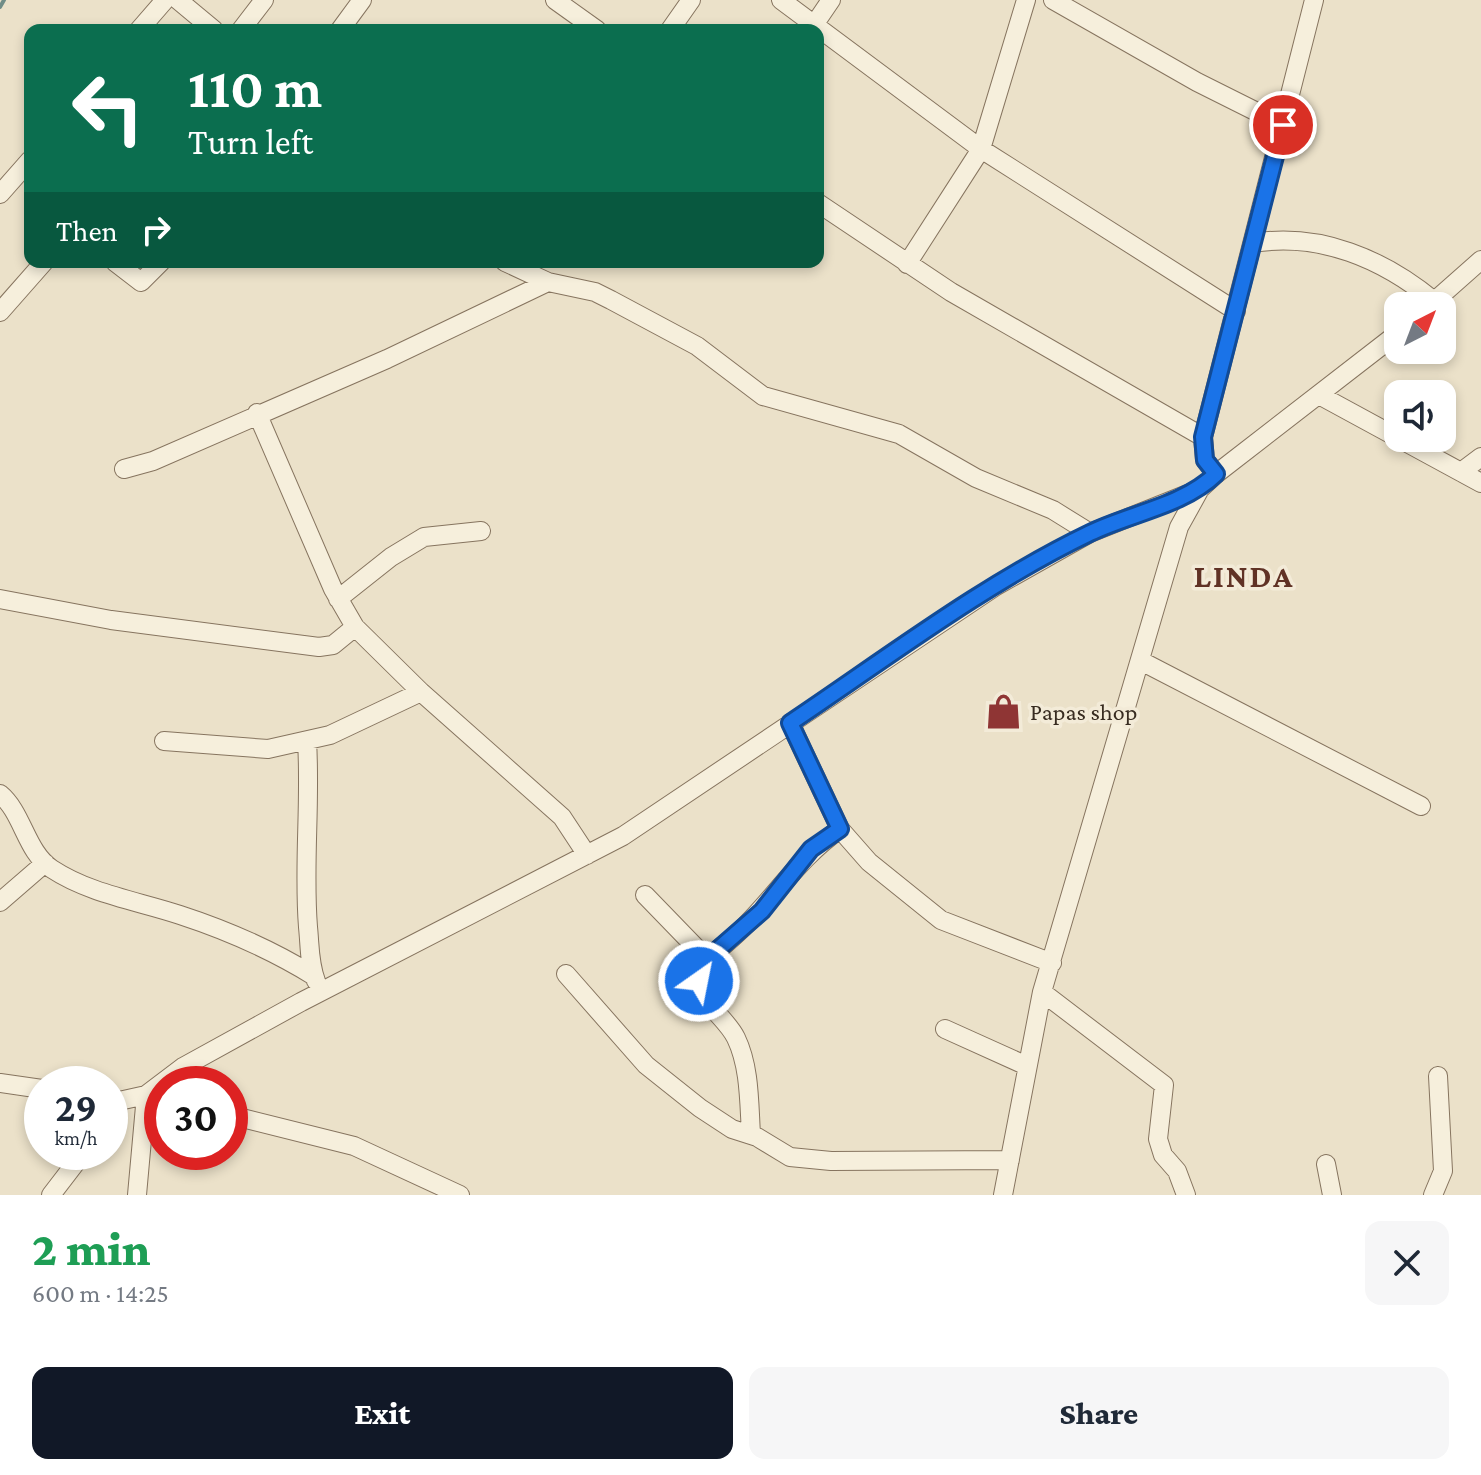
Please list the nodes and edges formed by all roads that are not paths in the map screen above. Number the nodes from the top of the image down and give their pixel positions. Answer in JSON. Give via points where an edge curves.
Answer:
{"nodes":[{"id":1,"x":165,"y":0,"type":"edge"},
{"id":2,"x":178,"y":0,"type":"edge"},
{"id":3,"x":264,"y":0,"type":"edge"},
{"id":4,"x":362,"y":0,"type":"edge"},
{"id":5,"x":555,"y":0,"type":"edge"},
{"id":6,"x":691,"y":0,"type":"edge"},
{"id":7,"x":781,"y":0,"type":"edge"},
{"id":8,"x":831,"y":0,"type":"edge"},
{"id":9,"x":1026,"y":0,"type":"edge"},
{"id":10,"x":1053,"y":0,"type":"edge"},
{"id":11,"x":1314,"y":0,"type":"edge"},
{"id":12,"x":144,"y":24,"type":"edge"},
{"id":13,"x":207,"y":24,"type":"edge"},
{"id":14,"x":246,"y":24,"type":"edge"},
{"id":15,"x":344,"y":24,"type":"edge"},
{"id":16,"x":589,"y":24,"type":"edge"},
{"id":17,"x":674,"y":24,"type":"edge"},
{"id":18,"x":813,"y":24,"type":"edge"},
{"id":19,"x":815,"y":24,"type":"edge"},
{"id":20,"x":824,"y":32,"type":"edge"},
{"id":21,"x":1283,"y":125,"type":"junction"},
{"id":22,"x":981,"y":149,"type":"junction"},
{"id":23,"x":24,"y":167,"type":"edge"},
{"id":24,"x":0,"y":194,"type":"edge"},
{"id":25,"x":824,"y":207,"type":"edge"},
{"id":26,"x":1253,"y":243,"type":"junction"},
{"id":27,"x":1481,"y":260,"type":"edge"},
{"id":28,"x":907,"y":264,"type":"junction"},
{"id":29,"x":39,"y":268,"type":"edge"},
{"id":30,"x":123,"y":268,"type":"edge"},
{"id":31,"x":155,"y":268,"type":"edge"},
{"id":32,"x":518,"y":268,"type":"edge"},
{"id":33,"x":548,"y":282,"type":"junction"},
{"id":34,"x":1418,"y":292,"type":"edge"},
{"id":35,"x":1445,"y":292,"type":"edge"},
{"id":36,"x":1,"y":310,"type":"edge"},
{"id":37,"x":1236,"y":311,"type":"junction"},
{"id":38,"x":1384,"y":344,"type":"edge"},
{"id":39,"x":1319,"y":395,"type":"junction"},
{"id":40,"x":257,"y":413,"type":"junction"},
{"id":41,"x":1203,"y":437,"type":"junction"},
{"id":42,"x":1481,"y":457,"type":"edge"},
{"id":43,"x":124,"y":469,"type":"dead end"},
{"id":44,"x":1461,"y":472,"type":"junction"},
{"id":45,"x":1216,"y":474,"type":"junction"},
{"id":46,"x":1481,"y":483,"type":"edge"},
{"id":47,"x":1200,"y":489,"type":"junction"},
{"id":48,"x":481,"y":531,"type":"dead end"},
{"id":49,"x":1090,"y":533,"type":"junction"},
{"id":50,"x":0,"y":599,"type":"edge"},
{"id":51,"x":338,"y":599,"type":"junction"},
{"id":52,"x":355,"y":627,"type":"junction"},
{"id":53,"x":1141,"y":661,"type":"junction"},
{"id":54,"x":421,"y":692,"type":"junction"},
{"id":55,"x":790,"y":723,"type":"junction"},
{"id":56,"x":164,"y":741,"type":"dead end"},
{"id":57,"x":307,"y":741,"type":"junction"},
{"id":58,"x":0,"y":794,"type":"edge"},
{"id":59,"x":1421,"y":806,"type":"dead end"},
{"id":60,"x":840,"y":829,"type":"junction"},
{"id":61,"x":587,"y":855,"type":"junction"},
{"id":62,"x":45,"y":863,"type":"junction"},
{"id":63,"x":645,"y":895,"type":"dead end"},
{"id":64,"x":0,"y":902,"type":"edge"},
{"id":65,"x":707,"y":959,"type":"junction"},
{"id":66,"x":1052,"y":963,"type":"junction"},
{"id":67,"x":566,"y":974,"type":"dead end"},
{"id":68,"x":317,"y":984,"type":"junction"},
{"id":69,"x":1042,"y":992,"type":"junction"},
{"id":70,"x":945,"y":1029,"type":"dead end"},
{"id":71,"x":185,"y":1066,"type":"edge"},
{"id":72,"x":1027,"y":1066,"type":"junction"},
{"id":73,"x":1438,"y":1076,"type":"dead end"},
{"id":74,"x":0,"y":1083,"type":"edge"},
{"id":75,"x":24,"y":1086,"type":"edge"},
{"id":76,"x":248,"y":1120,"type":"edge"},
{"id":77,"x":751,"y":1134,"type":"junction"},
{"id":78,"x":144,"y":1155,"type":"edge"},
{"id":79,"x":1010,"y":1160,"type":"junction"},
{"id":80,"x":1326,"y":1164,"type":"dead end"},
{"id":81,"x":70,"y":1170,"type":"edge"},
{"id":82,"x":51,"y":1195,"type":"edge"},
{"id":83,"x":137,"y":1195,"type":"edge"},
{"id":84,"x":460,"y":1195,"type":"edge"},
{"id":85,"x":1003,"y":1195,"type":"edge"},
{"id":86,"x":1186,"y":1195,"type":"edge"},
{"id":87,"x":1332,"y":1195,"type":"edge"},
{"id":88,"x":1433,"y":1195,"type":"edge"}],
"edges":[{"from":1,"to":12,"type":"street"},
{"from":2,"to":13,"type":"street"},
{"from":3,"to":14,"type":"street"},
{"from":4,"to":15,"type":"street"},
{"from":5,"to":16,"type":"street"},
{"from":6,"to":17,"type":"street"},
{"from":7,"to":18,"type":"street"},
{"from":8,"to":19,"type":"street"},
{"from":9,"to":22,"type":"street"},
{"from":10,"to":21,"type":"street"},
{"from":11,"to":21,"type":"street"},
{"from":20,"to":22,"type":"street"},
{"from":21,"to":26,"type":"street"},
{"from":22,"to":28,"type":"street"},
{"from":22,"to":37,"type":"street"},
{"from":23,"to":24,"type":"street"},
{"from":25,"to":28,"type":"street"},
{"from":26,"to":34,"type":"street","via":[[1295,240],[1354,254],[1397,272]]},
{"from":26,"to":37,"type":"street"},
{"from":27,"to":35,"type":"street"},
{"from":28,"to":41,"type":"street"},
{"from":29,"to":36,"type":"street"},
{"from":30,"to":31,"type":"street","via":[[141,282]]},
{"from":32,"to":33,"type":"street"},
{"from":33,"to":40,"type":"street","via":[[387,359]]},
{"from":33,"to":49,"type":"street","via":[[611,300],[697,346],[763,396],[899,434]]},
{"from":37,"to":41,"type":"street"},
{"from":38,"to":39,"type":"street"},
{"from":39,"to":44,"type":"street"},
{"from":39,"to":45,"type":"street"},
{"from":40,"to":43,"type":"street"},
{"from":40,"to":51,"type":"street"},
{"from":41,"to":45,"type":"street","via":[[1205,460]]},
{"from":42,"to":44,"type":"street"},
{"from":44,"to":46,"type":"street"},
{"from":45,"to":47,"type":"street"},
{"from":47,"to":49,"type":"street"},
{"from":47,"to":53,"type":"street","via":[[1179,527]]},
{"from":48,"to":51,"type":"street","via":[[424,537]]},
{"from":49,"to":55,"type":"street","via":[[996,586]]},
{"from":50,"to":52,"type":"street","via":[[111,620],[319,647],[333,645]]},
{"from":51,"to":52,"type":"street"},
{"from":52,"to":54,"type":"street"},
{"from":53,"to":59,"type":"street"},
{"from":53,"to":66,"type":"street"},
{"from":54,"to":57,"type":"street","via":[[358,724]]},
{"from":54,"to":61,"type":"street","via":[[562,817]]},
{"from":55,"to":60,"type":"street"},
{"from":55,"to":61,"type":"street"},
{"from":56,"to":57,"type":"street","via":[[261,750]]},
{"from":57,"to":68,"type":"street","via":[[307,914]]},
{"from":58,"to":62,"type":"street"},
{"from":60,"to":65,"type":"street","via":[[811,849],[762,911]]},
{"from":60,"to":66,"type":"street","via":[[869,862],[931,914]]},
{"from":61,"to":68,"type":"street"},
{"from":62,"to":64,"type":"street"},
{"from":62,"to":68,"type":"street","via":[[115,897],[260,946]]},
{"from":63,"to":65,"type":"street"},
{"from":65,"to":77,"type":"street","via":[[699,981],[707,1002],[738,1042]]},
{"from":66,"to":69,"type":"street"},
{"from":67,"to":77,"type":"street","via":[[646,1065],[700,1108],[732,1129]]},
{"from":68,"to":71,"type":"street"},
{"from":69,"to":72,"type":"street"},
{"from":69,"to":86,"type":"street","via":[[1164,1085],[1158,1139]]},
{"from":70,"to":72,"type":"street"},
{"from":72,"to":79,"type":"street"},
{"from":73,"to":88,"type":"street","via":[[1443,1171]]},
{"from":74,"to":75,"type":"street"},
{"from":76,"to":84,"type":"street","via":[[354,1146]]},
{"from":77,"to":79,"type":"street","via":[[801,1160]]},
{"from":78,"to":83,"type":"street"},
{"from":79,"to":85,"type":"street"},
{"from":80,"to":87,"type":"street"},
{"from":81,"to":82,"type":"street"}]}
